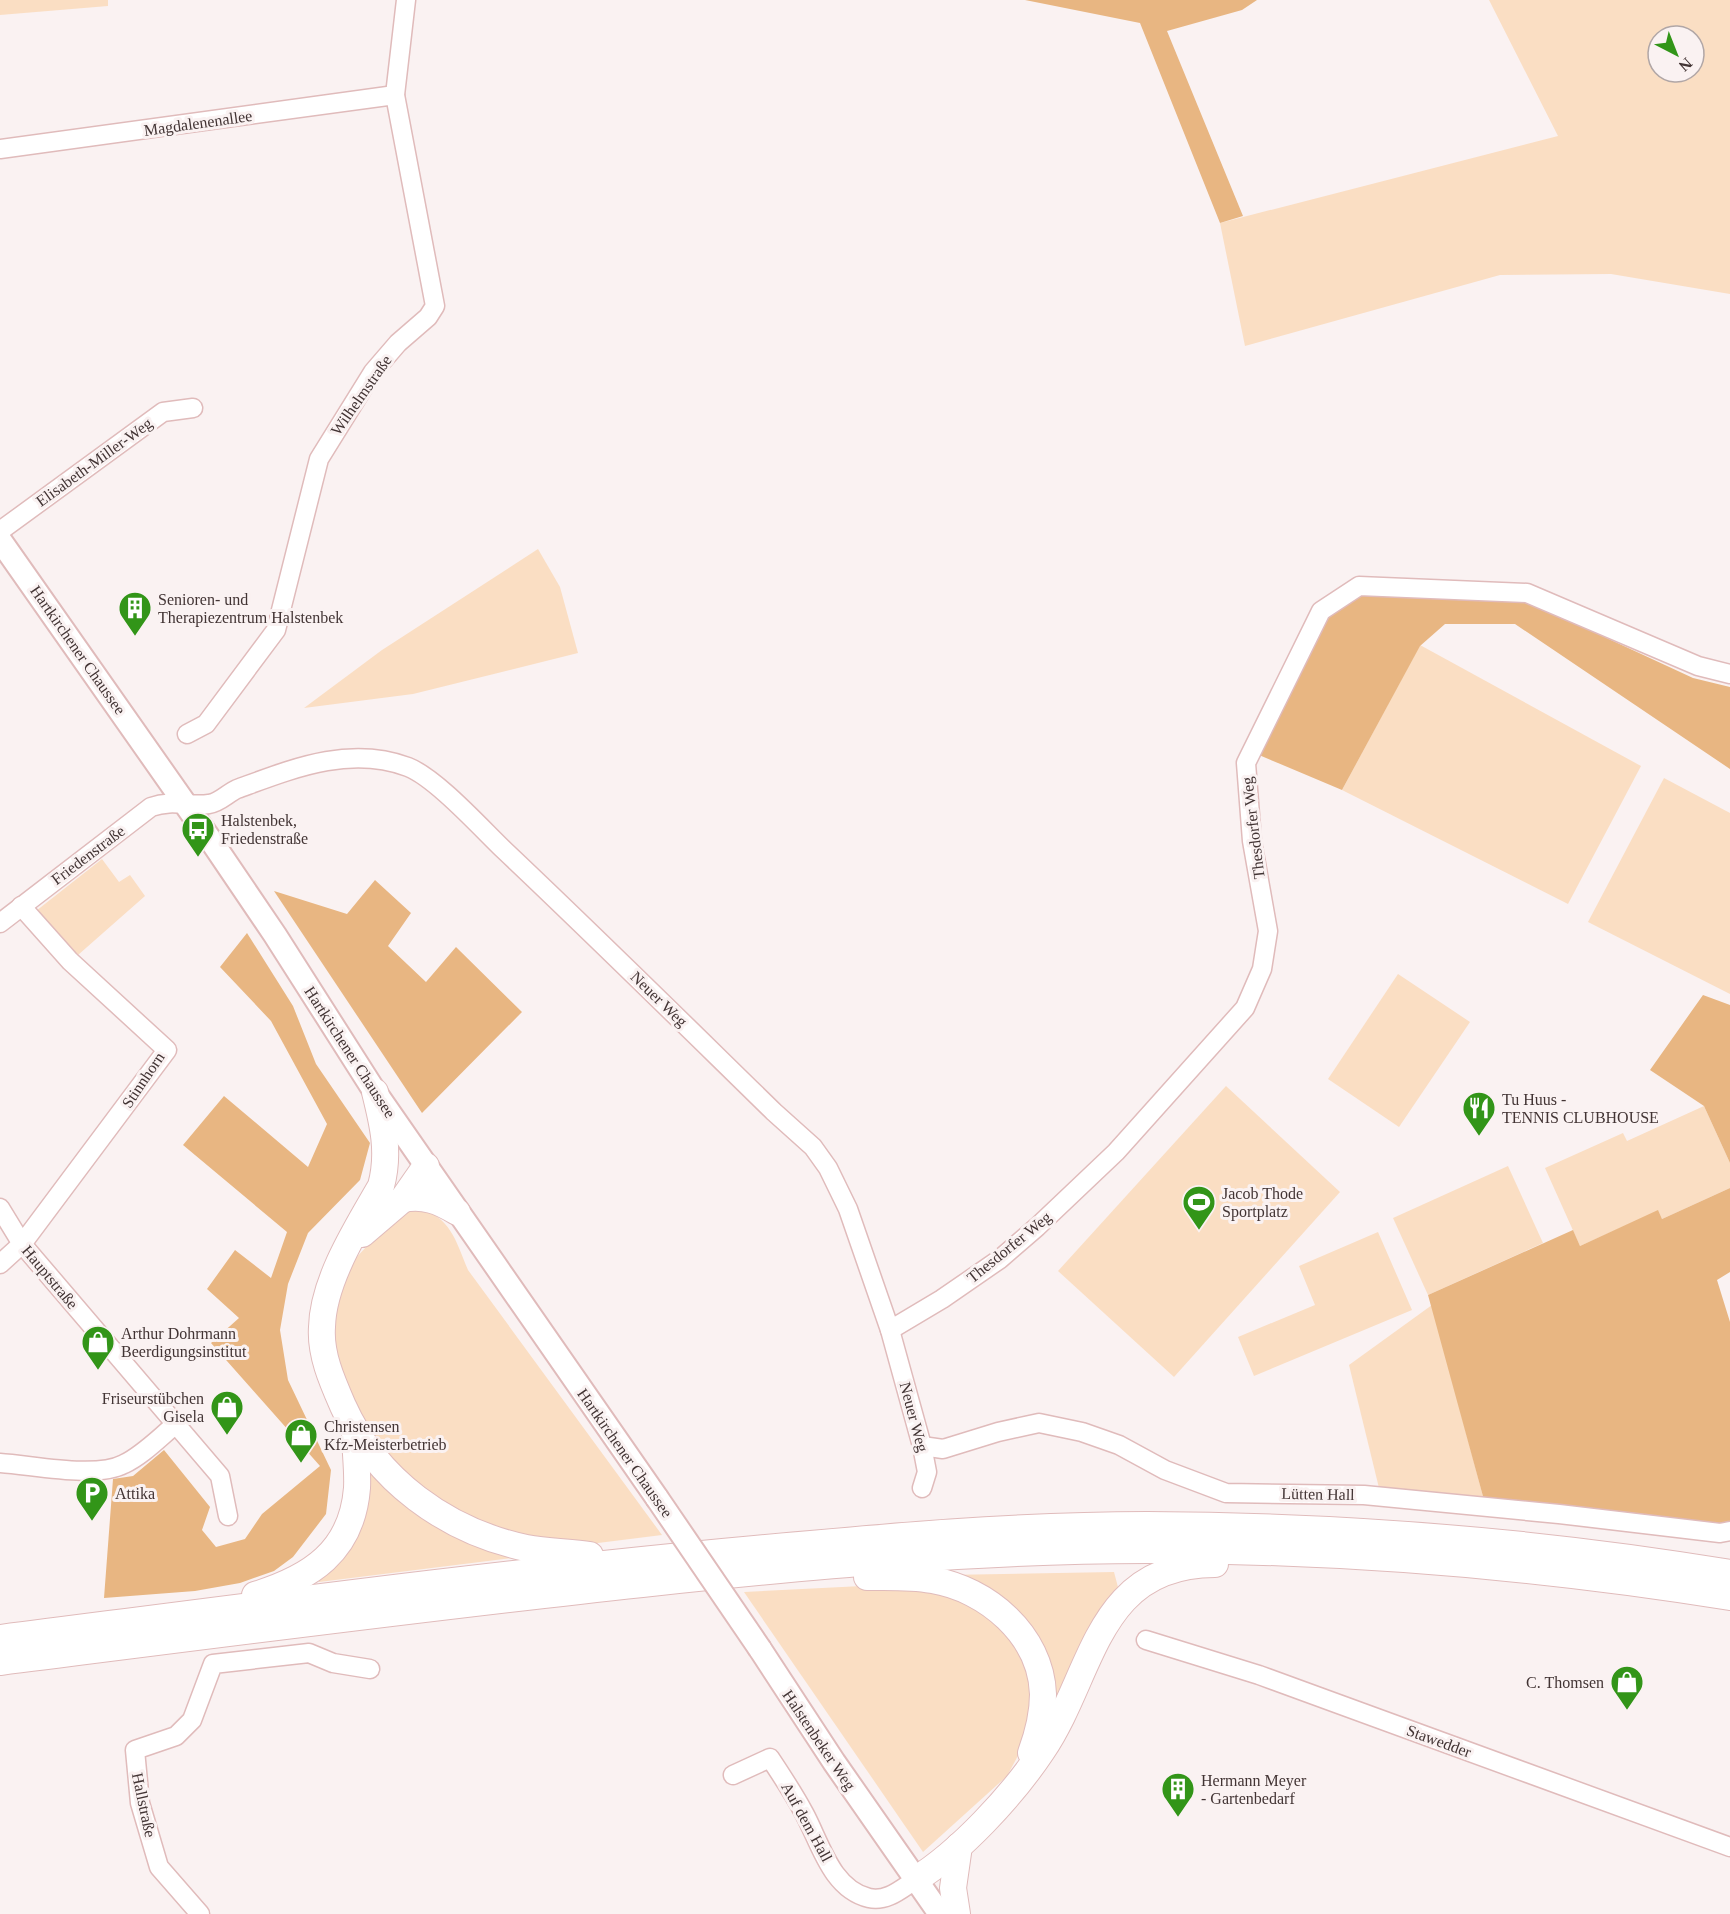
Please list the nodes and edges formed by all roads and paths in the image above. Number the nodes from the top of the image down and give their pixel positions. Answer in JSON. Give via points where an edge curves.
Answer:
{"nodes":[{"id":1,"x":406,"y":0,"type":"edge"},
{"id":2,"x":396,"y":95,"type":"junction"},
{"id":3,"x":0,"y":149,"type":"edge"},
{"id":4,"x":194,"y":408,"type":"dead end"},
{"id":5,"x":0,"y":531,"type":"edge"},
{"id":6,"x":0,"y":540,"type":"edge"},
{"id":7,"x":1730,"y":674,"type":"edge"},
{"id":8,"x":187,"y":734,"type":"dead end"},
{"id":9,"x":183,"y":802,"type":"junction"},
{"id":10,"x":21,"y":906,"type":"junction"},
{"id":11,"x":0,"y":923,"type":"edge"},
{"id":12,"x":375,"y":1092,"type":"junction"},
{"id":13,"x":426,"y":1166,"type":"junction"},
{"id":14,"x":381,"y":1186,"type":"junction"},
{"id":15,"x":403,"y":1199,"type":"junction"},
{"id":16,"x":0,"y":1208,"type":"edge"},
{"id":17,"x":458,"y":1212,"type":"junction"},
{"id":18,"x":22,"y":1244,"type":"junction"},
{"id":19,"x":349,"y":1247,"type":"junction"},
{"id":20,"x":0,"y":1264,"type":"edge"},
{"id":21,"x":890,"y":1330,"type":"junction"},
{"id":22,"x":176,"y":1424,"type":"junction"},
{"id":23,"x":355,"y":1432,"type":"junction"},
{"id":24,"x":922,"y":1446,"type":"junction"},
{"id":25,"x":0,"y":1462,"type":"edge"},
{"id":26,"x":922,"y":1488,"type":"dead end"},
{"id":27,"x":228,"y":1516,"type":"dead end"},
{"id":28,"x":1730,"y":1531,"type":"edge"},
{"id":29,"x":1342,"y":1554,"type":"junction"},
{"id":30,"x":638,"y":1559,"type":"junction"},
{"id":31,"x":701,"y":1564,"type":"joint"},
{"id":32,"x":765,"y":1571,"type":"junction"},
{"id":33,"x":1730,"y":1573,"type":"edge"},
{"id":34,"x":1730,"y":1597,"type":"edge"},
{"id":35,"x":185,"y":1615,"type":"junction"},
{"id":36,"x":0,"y":1638,"type":"edge"},
{"id":37,"x":1146,"y":1640,"type":"dead end"},
{"id":38,"x":0,"y":1662,"type":"edge"},
{"id":39,"x":370,"y":1669,"type":"dead end"},
{"id":40,"x":733,"y":1775,"type":"dead end"},
{"id":41,"x":1023,"y":1776,"type":"junction"},
{"id":42,"x":959,"y":1846,"type":"junction"},
{"id":43,"x":1730,"y":1847,"type":"edge"},
{"id":44,"x":915,"y":1880,"type":"junction"},
{"id":45,"x":200,"y":1914,"type":"edge"},
{"id":46,"x":940,"y":1914,"type":"edge"},
{"id":47,"x":957,"y":1914,"type":"edge"}],
"edges":[{"from":1,"to":2,"type":"street","name":"Wilhelmstraße"},
{"from":2,"to":3,"type":"street","name":"Magdalenenallee"},
{"from":2,"to":8,"type":"street","name":"Wilhelmstraße","via":[[435,306],[373,372],[319,459],[276,630],[206,724]]},
{"from":4,"to":5,"type":"street","name":"Elisabeth-Miller-Weg","via":[[163,412]]},
{"from":6,"to":9,"type":"main road","name":"Hartkirchener Chaussee"},
{"from":7,"to":21,"type":"street","name":"Thesdorfer Weg","via":[[1698,666],[1527,592],[1359,586],[1321,611],[1246,763],[1252,841],[1268,931],[1262,969],[1245,1008],[1116,1152],[1037,1227],[942,1299]]},
{"from":9,"to":10,"type":"street","name":"Friedenstraße","via":[[151,807]]},
{"from":9,"to":12,"type":"main road","name":"Hartkirchener Chaussee","via":[[275,935]]},
{"from":9,"to":21,"type":"street","name":"Neuer Weg","via":[[210,804],[234,790],[329,758],[389,762],[410,768],[429,781],[813,1147],[841,1192]]},
{"from":10,"to":11,"type":"street","name":"Friedenstraße"},
{"from":10,"to":18,"type":"street","name":"Stinnhorn","via":[[70,961],[167,1050]]},
{"from":12,"to":13,"type":"main road","name":"Hartkirchener Chaussee"},
{"from":12,"to":14,"type":"highway","via":[[387,1151]]},
{"from":13,"to":14,"type":"highway","via":[[393,1176]]},
{"from":13,"to":15,"type":"highway"},
{"from":13,"to":17,"type":"main road","name":"Hartkirchener Chaussee"},
{"from":14,"to":19,"type":"highway"},
{"from":15,"to":17,"type":"highway","via":[[418,1196]]},
{"from":15,"to":19,"type":"highway"},
{"from":16,"to":18,"type":"street","name":"Hauptstraße"},
{"from":17,"to":31,"type":"main road","name":"Hartkirchener Chaussee","bridge":true},
{"from":18,"to":20,"type":"street"},
{"from":18,"to":22,"type":"street","name":"Hauptstraße"},
{"from":19,"to":23,"type":"highway","via":[[329,1286],[321,1328],[328,1368]]},
{"from":21,"to":24,"type":"street","name":"Neuer Weg"},
{"from":22,"to":25,"type":"street","via":[[113,1469],[96,1471]]},
{"from":22,"to":27,"type":"street","name":"Hauptstraße","via":[[220,1476]]},
{"from":23,"to":30,"type":"highway","via":[[404,1490],[434,1512],[477,1533],[526,1548]]},
{"from":23,"to":35,"type":"highway","via":[[357,1488],[352,1515],[326,1559],[300,1579]]},
{"from":24,"to":26,"type":"street","name":"Neuer Weg","via":[[927,1472]]},
{"from":24,"to":28,"type":"street","name":"Lütten Hall","via":[[943,1449],[1039,1423],[1119,1445],[1165,1470],[1226,1493],[1364,1495]]},
{"from":29,"to":32,"type":"highway","via":[[1156,1550],[1027,1553]]},
{"from":29,"to":34,"type":"highway","via":[[1565,1574]]},
{"from":29,"to":41,"type":"highway","via":[[1278,1564],[1184,1567],[1136,1589],[1104,1624],[1059,1724]]},
{"from":30,"to":33,"type":"highway","via":[[885,1537],[1144,1525],[1355,1531],[1466,1539]]},
{"from":30,"to":35,"type":"highway"},
{"from":31,"to":44,"type":"main road","name":"Halstenbeker Weg","bridge":true},
{"from":32,"to":38,"type":"highway"},
{"from":32,"to":41,"type":"highway","via":[[933,1580],[969,1591],[996,1608],[1024,1638],[1043,1692],[1042,1711]]},
{"from":35,"to":36,"type":"highway"},
{"from":37,"to":43,"type":"street","name":"Stawedder","via":[[1259,1674]]},
{"from":39,"to":45,"type":"street","name":"Hallstraße","via":[[333,1663],[309,1653],[213,1664],[192,1720],[176,1736],[135,1750],[140,1803],[159,1867]]},
{"from":40,"to":44,"type":"street","name":"Auf dem Hall","via":[[770,1758],[805,1814],[819,1848],[840,1879],[857,1893],[871,1899],[887,1898]]},
{"from":41,"to":42,"type":"highway"},
{"from":42,"to":44,"type":"highway"},
{"from":42,"to":47,"type":"highway","via":[[953,1888]]},
{"from":44,"to":46,"type":"main road","name":"Halstenbeker Weg"}]}
